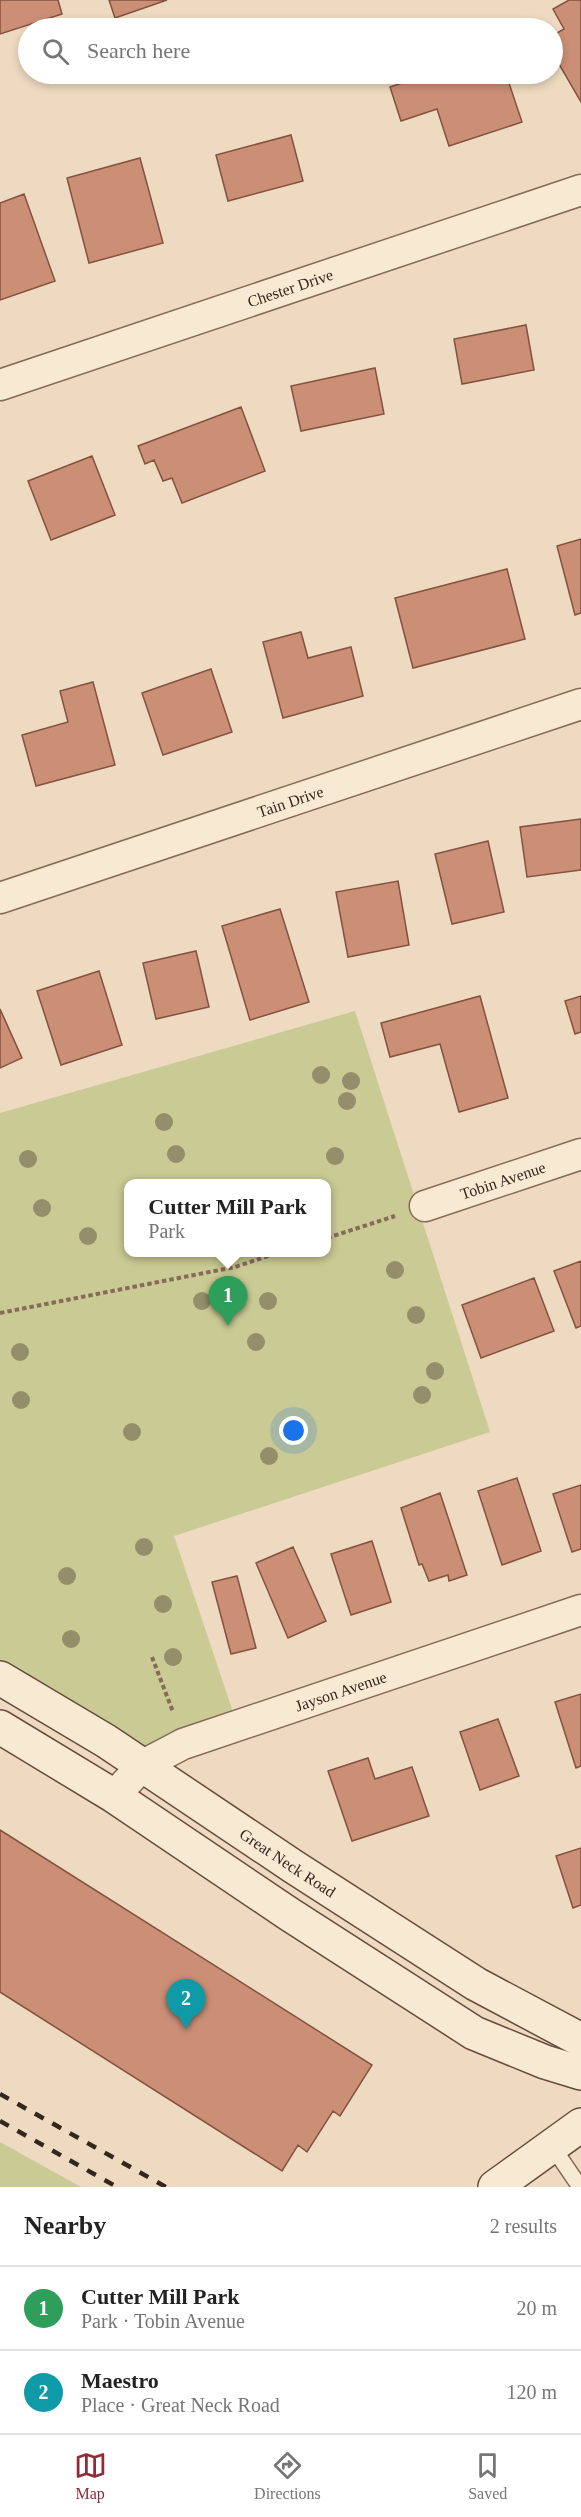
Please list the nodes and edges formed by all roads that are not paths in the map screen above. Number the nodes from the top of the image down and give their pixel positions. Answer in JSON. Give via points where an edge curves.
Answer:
{"nodes":[{"id":1,"x":581,"y":190,"type":"edge"},
{"id":2,"x":0,"y":385,"type":"edge"},
{"id":3,"x":581,"y":704,"type":"edge"},
{"id":4,"x":0,"y":898,"type":"edge"},
{"id":5,"x":581,"y":1154,"type":"edge"},
{"id":6,"x":425,"y":1206,"type":"road end"},
{"id":7,"x":581,"y":1610,"type":"edge"},
{"id":8,"x":0,"y":1678,"type":"edge"},
{"id":9,"x":0,"y":1727,"type":"edge"},
{"id":10,"x":143,"y":1765,"type":"junction"},
{"id":11,"x":114,"y":1796,"type":"junction"},
{"id":12,"x":581,"y":2039,"type":"edge"},
{"id":13,"x":581,"y":2073,"type":"edge"},
{"id":14,"x":581,"y":2125,"type":"edge"},
{"id":15,"x":552,"y":2146,"type":"junction"},
{"id":16,"x":495,"y":2187,"type":"edge"},
{"id":17,"x":580,"y":2187,"type":"edge"}],
"edges":[{"from":1,"to":2,"type":"street","name":"Chester Drive"},
{"from":3,"to":4,"type":"street","name":"Tain Drive"},
{"from":5,"to":6,"type":"street","name":"Tobin Avenue"},
{"from":7,"to":10,"type":"street","name":"Jayson Avenue","via":[[183,1744]]},
{"from":8,"to":10,"type":"main road","name":"Great Neck Road"},
{"from":9,"to":11,"type":"main road"},
{"from":10,"to":11,"type":"street","name":"Jayson Avenue"},
{"from":10,"to":12,"type":"main road","name":"Great Neck Road","via":[[476,1984]]},
{"from":11,"to":13,"type":"main road","via":[[474,2032]]},
{"from":14,"to":15,"type":"main road"},
{"from":15,"to":16,"type":"main road"},
{"from":15,"to":17,"type":"lane"}]}
